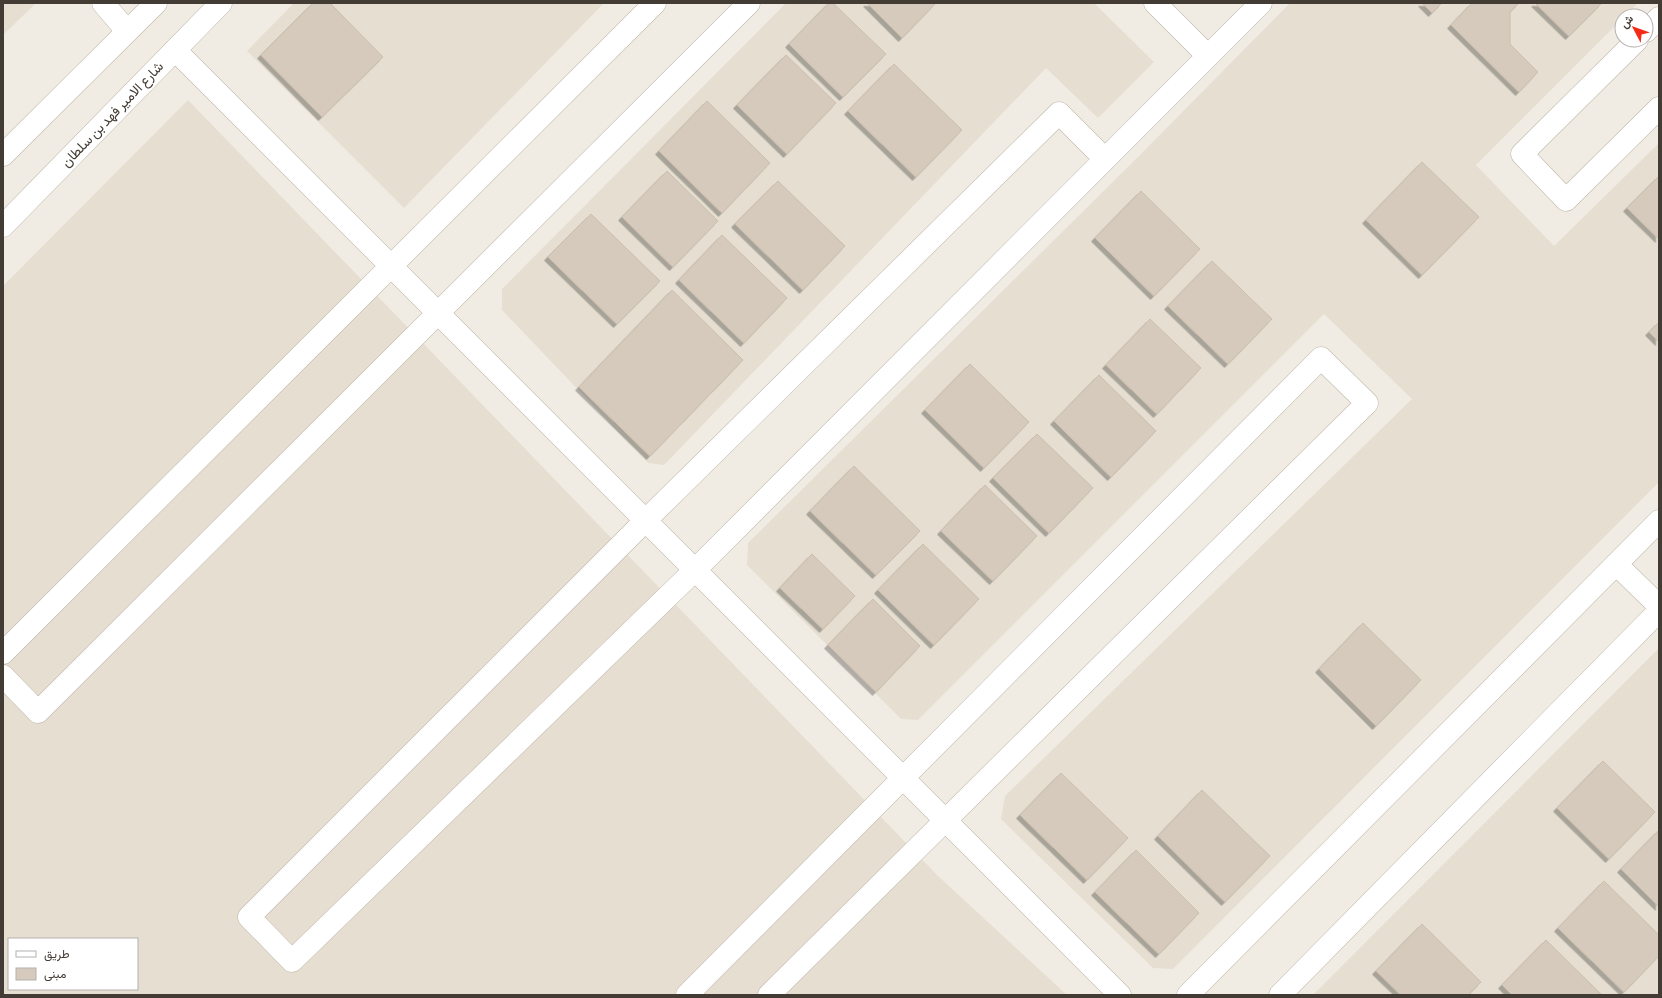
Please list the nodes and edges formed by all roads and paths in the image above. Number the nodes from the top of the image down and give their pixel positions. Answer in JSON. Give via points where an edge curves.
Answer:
{"nodes":[{"id":1,"x":103,"y":3,"type":"edge"},
{"id":2,"x":156,"y":3,"type":"edge"},
{"id":3,"x":221,"y":3,"type":"edge"},
{"id":4,"x":655,"y":3,"type":"edge"},
{"id":5,"x":749,"y":3,"type":"edge"},
{"id":6,"x":1155,"y":3,"type":"edge"},
{"id":7,"x":1261,"y":3,"type":"edge"},
{"id":8,"x":127,"y":31,"type":"junction"},
{"id":9,"x":1629,"y":48,"type":"edge"},
{"id":10,"x":175,"y":50,"type":"junction"},
{"id":11,"x":1208,"y":56,"type":"junction"},
{"id":12,"x":1659,"y":108,"type":"edge"},
{"id":13,"x":3,"y":155,"type":"edge"},
{"id":14,"x":1105,"y":159,"type":"junction"},
{"id":15,"x":3,"y":226,"type":"edge"},
{"id":16,"x":391,"y":266,"type":"junction"},
{"id":17,"x":439,"y":314,"type":"junction"},
{"id":18,"x":646,"y":520,"type":"junction"},
{"id":19,"x":1659,"y":522,"type":"edge"},
{"id":20,"x":1616,"y":564,"type":"junction"},
{"id":21,"x":695,"y":570,"type":"junction"},
{"id":22,"x":1659,"y":606,"type":"edge"},
{"id":23,"x":1659,"y":612,"type":"edge"},
{"id":24,"x":3,"y":653,"type":"edge"},
{"id":25,"x":3,"y":676,"type":"edge"},
{"id":26,"x":903,"y":778,"type":"junction"},
{"id":27,"x":944,"y":819,"type":"junction"},
{"id":28,"x":687,"y":995,"type":"edge"},
{"id":29,"x":769,"y":995,"type":"edge"},
{"id":30,"x":1120,"y":995,"type":"edge"},
{"id":31,"x":1188,"y":995,"type":"edge"},
{"id":32,"x":1280,"y":995,"type":"edge"}],
"edges":[{"from":1,"to":8,"type":"street"},
{"from":2,"to":8,"type":"street"},
{"from":3,"to":10,"type":"street","name":"شارع الامير فهد بن سلطان"},
{"from":4,"to":16,"type":"street"},
{"from":5,"to":17,"type":"street"},
{"from":6,"to":11,"type":"street"},
{"from":7,"to":11,"type":"street"},
{"from":8,"to":13,"type":"street"},
{"from":9,"to":12,"type":"street","via":[[1522,154],[1566,200]]},
{"from":10,"to":15,"type":"street","name":"شارع الامير فهد بن سلطان"},
{"from":10,"to":16,"type":"street"},
{"from":11,"to":14,"type":"street"},
{"from":14,"to":18,"type":"street","via":[[1059,113]]},
{"from":14,"to":21,"type":"street"},
{"from":16,"to":17,"type":"street"},
{"from":16,"to":24,"type":"street"},
{"from":17,"to":18,"type":"street"},
{"from":17,"to":25,"type":"street","via":[[38,712]]},
{"from":18,"to":21,"type":"street"},
{"from":18,"to":21,"type":"street","via":[[249,917],[292,961]]},
{"from":19,"to":20,"type":"street"},
{"from":20,"to":22,"type":"street"},
{"from":20,"to":31,"type":"street"},
{"from":21,"to":26,"type":"street"},
{"from":23,"to":32,"type":"street"},
{"from":26,"to":27,"type":"street"},
{"from":26,"to":27,"type":"street","via":[[1321,358],[1367,403]]},
{"from":26,"to":28,"type":"street"},
{"from":27,"to":29,"type":"street"},
{"from":27,"to":30,"type":"street"}]}
